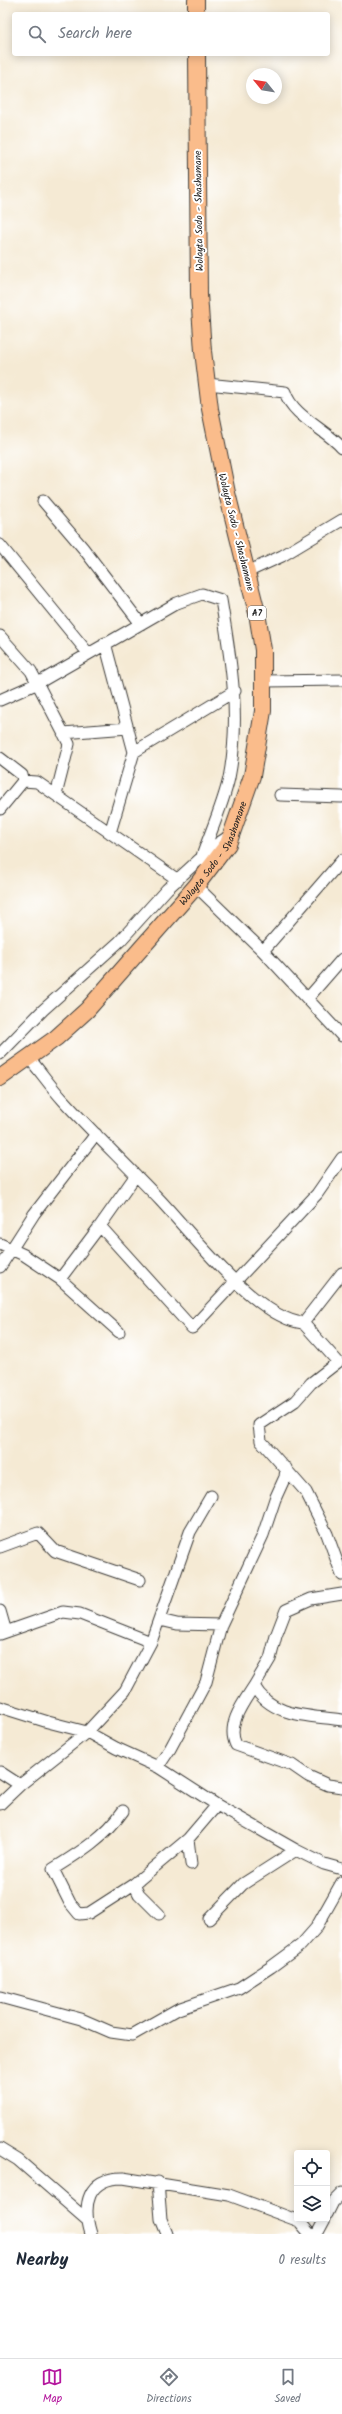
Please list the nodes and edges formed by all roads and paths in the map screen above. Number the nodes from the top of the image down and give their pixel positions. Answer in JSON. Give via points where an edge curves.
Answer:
{"nodes":[{"id":1,"x":196,"y":0,"type":"edge"},
{"id":2,"x":196,"y":12,"type":"edge"},
{"id":3,"x":197,"y":56,"type":"edge"},
{"id":4,"x":207,"y":384,"type":"junction"},
{"id":5,"x":342,"y":448,"type":"edge"},
{"id":6,"x":43,"y":501,"type":"dead end"},
{"id":7,"x":342,"y":520,"type":"edge"},
{"id":8,"x":0,"y":545,"type":"edge"},
{"id":9,"x":247,"y":572,"type":"junction"},
{"id":10,"x":140,"y":624,"type":"junction"},
{"id":11,"x":0,"y":636,"type":"edge"},
{"id":12,"x":105,"y":644,"type":"junction"},
{"id":13,"x":88,"y":653,"type":"junction"},
{"id":14,"x":342,"y":680,"type":"edge"},
{"id":15,"x":265,"y":681,"type":"junction"},
{"id":16,"x":38,"y":683,"type":"junction"},
{"id":17,"x":235,"y":691,"type":"junction"},
{"id":18,"x":0,"y":700,"type":"edge"},
{"id":19,"x":128,"y":728,"type":"junction"},
{"id":20,"x":63,"y":733,"type":"junction"},
{"id":21,"x":134,"y":752,"type":"junction"},
{"id":22,"x":0,"y":758,"type":"edge"},
{"id":23,"x":24,"y":781,"type":"junction"},
{"id":24,"x":280,"y":794,"type":"dead end"},
{"id":25,"x":56,"y":795,"type":"junction"},
{"id":26,"x":342,"y":798,"type":"edge"},
{"id":27,"x":0,"y":809,"type":"edge"},
{"id":28,"x":110,"y":833,"type":"junction"},
{"id":29,"x":231,"y":835,"type":"junction"},
{"id":30,"x":201,"y":859,"type":"junction"},
{"id":31,"x":342,"y":860,"type":"edge"},
{"id":32,"x":178,"y":880,"type":"junction"},
{"id":33,"x":196,"y":886,"type":"junction"},
{"id":34,"x":263,"y":951,"type":"junction"},
{"id":35,"x":342,"y":959,"type":"edge"},
{"id":36,"x":308,"y":998,"type":"junction"},
{"id":37,"x":342,"y":1036,"type":"edge"},
{"id":38,"x":0,"y":1053,"type":"edge"},
{"id":39,"x":29,"y":1058,"type":"junction"},
{"id":40,"x":0,"y":1078,"type":"edge"},
{"id":41,"x":96,"y":1134,"type":"junction"},
{"id":42,"x":342,"y":1158,"type":"edge"},
{"id":43,"x":136,"y":1175,"type":"junction"},
{"id":44,"x":100,"y":1226,"type":"junction"},
{"id":45,"x":0,"y":1244,"type":"edge"},
{"id":46,"x":12,"y":1249,"type":"junction"},
{"id":47,"x":0,"y":1267,"type":"edge"},
{"id":48,"x":342,"y":1273,"type":"edge"},
{"id":49,"x":60,"y":1279,"type":"junction"},
{"id":50,"x":237,"y":1282,"type":"junction"},
{"id":51,"x":302,"y":1322,"type":"junction"},
{"id":52,"x":119,"y":1332,"type":"dead end"},
{"id":53,"x":340,"y":1360,"type":"edge"},
{"id":54,"x":286,"y":1468,"type":"junction"},
{"id":55,"x":211,"y":1496,"type":"dead end"},
{"id":56,"x":0,"y":1547,"type":"edge"},
{"id":57,"x":342,"y":1575,"type":"edge"},
{"id":58,"x":140,"y":1580,"type":"dead end"},
{"id":59,"x":342,"y":1594,"type":"edge"},
{"id":60,"x":0,"y":1611,"type":"edge"},
{"id":61,"x":160,"y":1620,"type":"junction"},
{"id":62,"x":221,"y":1625,"type":"junction"},
{"id":63,"x":3,"y":1633,"type":"edge"},
{"id":64,"x":151,"y":1642,"type":"junction"},
{"id":65,"x":254,"y":1686,"type":"junction"},
{"id":66,"x":0,"y":1707,"type":"edge"},
{"id":67,"x":342,"y":1720,"type":"edge"},
{"id":68,"x":87,"y":1732,"type":"junction"},
{"id":69,"x":158,"y":1767,"type":"junction"},
{"id":70,"x":0,"y":1772,"type":"edge"},
{"id":71,"x":20,"y":1786,"type":"junction"},
{"id":72,"x":342,"y":1788,"type":"edge"},
{"id":73,"x":0,"y":1804,"type":"edge"},
{"id":74,"x":217,"y":1805,"type":"junction"},
{"id":75,"x":124,"y":1811,"type":"dead end"},
{"id":76,"x":188,"y":1838,"type":"junction"},
{"id":77,"x":296,"y":1850,"type":"junction"},
{"id":78,"x":191,"y":1864,"type":"dead end"},
{"id":79,"x":342,"y":1869,"type":"edge"},
{"id":80,"x":342,"y":1882,"type":"edge"},
{"id":81,"x":134,"y":1884,"type":"junction"},
{"id":82,"x":159,"y":1914,"type":"dead end"},
{"id":83,"x":209,"y":1920,"type":"dead end"},
{"id":84,"x":0,"y":1997,"type":"edge"},
{"id":85,"x":0,"y":2149,"type":"edge"},
{"id":86,"x":158,"y":2182,"type":"junction"},
{"id":87,"x":342,"y":2193,"type":"edge"},
{"id":88,"x":330,"y":2208,"type":"edge"},
{"id":89,"x":86,"y":2218,"type":"junction"},
{"id":90,"x":323,"y":2222,"type":"edge"},
{"id":91,"x":90,"y":2234,"type":"edge"},
{"id":92,"x":167,"y":2234,"type":"edge"},
{"id":93,"x":310,"y":2234,"type":"edge"},
{"id":94,"x":317,"y":2234,"type":"edge"}],
"edges":[{"from":1,"to":2,"type":"highway"},
{"from":3,"to":4,"type":"highway","name":"Wolayta Sodo - Shashamane","number":"A7","via":[[199,294]]},
{"from":4,"to":5,"type":"street","via":[[285,392],[287,399],[310,422],[333,437]]},
{"from":4,"to":9,"type":"highway","name":"Wolayta Sodo - Shashamane","number":"A7","via":[[227,493]]},
{"from":6,"to":10,"type":"street","via":[[83,548]]},
{"from":7,"to":9,"type":"street","via":[[282,556]]},
{"from":8,"to":13,"type":"street"},
{"from":9,"to":15,"type":"highway","name":"Wolayta Sodo - Shashamane","number":"A7","via":[[258,613]]},
{"from":10,"to":12,"type":"street"},
{"from":10,"to":17,"type":"street","via":[[177,603],[202,594],[221,600]]},
{"from":11,"to":16,"type":"street"},
{"from":12,"to":13,"type":"street"},
{"from":12,"to":19,"type":"street"},
{"from":13,"to":16,"type":"street"},
{"from":14,"to":15,"type":"street"},
{"from":15,"to":29,"type":"highway","name":"Wolayta Sodo - Shashamane","number":"A7","via":[[263,711],[252,776]]},
{"from":16,"to":18,"type":"street"},
{"from":16,"to":20,"type":"street"},
{"from":17,"to":21,"type":"street"},
{"from":17,"to":30,"type":"street","via":[[236,723],[229,779]]},
{"from":19,"to":20,"type":"street"},
{"from":19,"to":21,"type":"street"},
{"from":20,"to":25,"type":"street","via":[[68,744]]},
{"from":21,"to":28,"type":"street"},
{"from":22,"to":23,"type":"street","via":[[22,775]]},
{"from":23,"to":25,"type":"street","via":[[37,782]]},
{"from":23,"to":27,"type":"street"},
{"from":24,"to":26,"type":"street"},
{"from":25,"to":28,"type":"street"},
{"from":28,"to":32,"type":"street"},
{"from":29,"to":30,"type":"street","via":[[214,846]]},
{"from":29,"to":33,"type":"highway","name":"Wolayta Sodo - Shashamane","number":"A7","via":[[228,844]]},
{"from":30,"to":32,"type":"street"},
{"from":31,"to":34,"type":"street"},
{"from":32,"to":38,"type":"street","via":[[120,941],[43,1010]]},
{"from":33,"to":34,"type":"street"},
{"from":33,"to":39,"type":"highway","name":"Wolayta Sodo - Shashamane","number":"A7","via":[[87,1010]]},
{"from":34,"to":36,"type":"street"},
{"from":35,"to":36,"type":"street"},
{"from":36,"to":37,"type":"street"},
{"from":39,"to":40,"type":"highway","name":"Wolayta Sodo - Shashamane","number":"A7"},
{"from":39,"to":41,"type":"street","via":[[62,1099]]},
{"from":41,"to":43,"type":"street"},
{"from":41,"to":46,"type":"street","via":[[34,1214]]},
{"from":42,"to":50,"type":"street","via":[[317,1194]]},
{"from":43,"to":44,"type":"street"},
{"from":43,"to":50,"type":"street","via":[[201,1247]]},
{"from":44,"to":49,"type":"street"},
{"from":44,"to":50,"type":"street","via":[[192,1328]]},
{"from":45,"to":46,"type":"street"},
{"from":46,"to":47,"type":"street"},
{"from":46,"to":49,"type":"street"},
{"from":48,"to":51,"type":"street"},
{"from":49,"to":52,"type":"street"},
{"from":50,"to":51,"type":"street","via":[[289,1321]]},
{"from":51,"to":53,"type":"street"},
{"from":53,"to":54,"type":"street","via":[[311,1383],[295,1401],[259,1425],[261,1441]]},
{"from":54,"to":57,"type":"street","via":[[306,1492],[327,1534]]},
{"from":54,"to":62,"type":"street","via":[[263,1535]]},
{"from":55,"to":61,"type":"street","via":[[190,1532]]},
{"from":56,"to":58,"type":"street","via":[[38,1533],[55,1551]]},
{"from":59,"to":65,"type":"street","via":[[311,1599],[286,1610],[270,1659]]},
{"from":60,"to":63,"type":"street"},
{"from":61,"to":62,"type":"street","via":[[177,1624]]},
{"from":61,"to":64,"type":"street"},
{"from":62,"to":69,"type":"street","via":[[206,1682],[170,1750]]},
{"from":63,"to":64,"type":"street","via":[[63,1612],[80,1614]]},
{"from":64,"to":68,"type":"street","via":[[125,1691]]},
{"from":65,"to":67,"type":"street","via":[[261,1698],[286,1712]]},
{"from":65,"to":72,"type":"street","via":[[235,1722],[232,1737],[236,1745],[292,1765],[308,1776]]},
{"from":66,"to":68,"type":"street"},
{"from":68,"to":69,"type":"street"},
{"from":68,"to":71,"type":"street"},
{"from":69,"to":74,"type":"street"},
{"from":70,"to":71,"type":"street"},
{"from":71,"to":73,"type":"street"},
{"from":74,"to":76,"type":"street"},
{"from":74,"to":77,"type":"street"},
{"from":75,"to":81,"type":"street","via":[[97,1838],[53,1869],[70,1903],[79,1914],[89,1914]]},
{"from":76,"to":78,"type":"street"},
{"from":76,"to":81,"type":"street"},
{"from":77,"to":79,"type":"street","via":[[324,1864]]},
{"from":77,"to":83,"type":"street","via":[[243,1884]]},
{"from":80,"to":84,"type":"street","via":[[316,1928],[301,1945],[271,1967],[239,1988],[178,2009],[132,2035],[111,2032],[82,2019]]},
{"from":81,"to":82,"type":"street","via":[[139,1894]]},
{"from":85,"to":89,"type":"street","via":[[18,2160]]},
{"from":86,"to":89,"type":"street","via":[[123,2178],[102,2181],[89,2197]]},
{"from":86,"to":92,"type":"street","via":[[162,2219]]},
{"from":86,"to":93,"type":"street","via":[[229,2195],[299,2221]]},
{"from":87,"to":88,"type":"street"},
{"from":89,"to":91,"type":"street"},
{"from":90,"to":94,"type":"street"}]}
